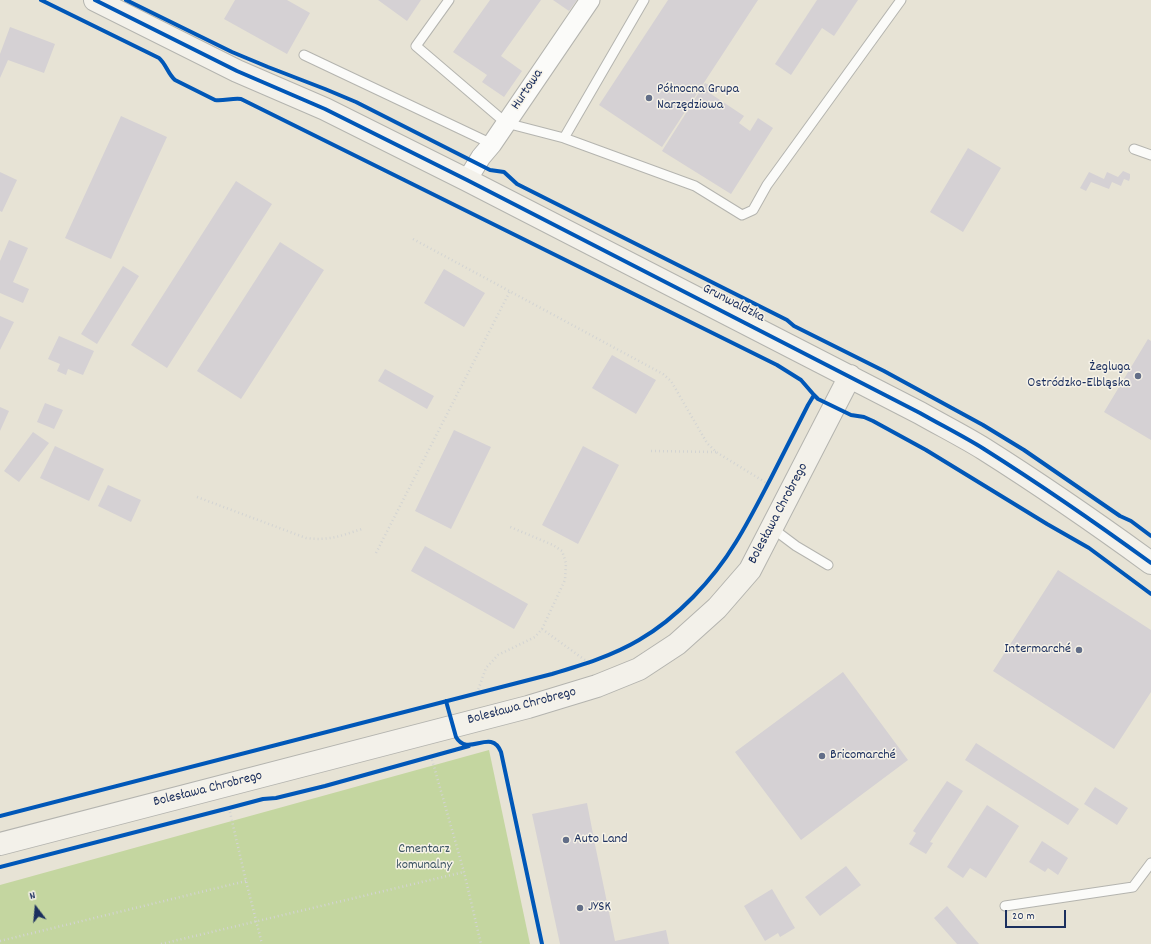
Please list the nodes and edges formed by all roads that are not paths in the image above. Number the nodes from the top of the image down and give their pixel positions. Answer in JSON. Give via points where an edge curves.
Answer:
{"nodes":[{"id":1,"x":95,"y":0,"type":"edge"},
{"id":2,"x":449,"y":0,"type":"edge"},
{"id":3,"x":590,"y":0,"type":"edge"},
{"id":4,"x":644,"y":0,"type":"edge"},
{"id":5,"x":901,"y":0,"type":"edge"},
{"id":6,"x":304,"y":55,"type":"dead end"},
{"id":7,"x":506,"y":122,"type":"junction"},
{"id":8,"x":564,"y":138,"type":"junction"},
{"id":9,"x":492,"y":144,"type":"junction"},
{"id":10,"x":1134,"y":149,"type":"dead end"},
{"id":11,"x":1151,"y":155,"type":"edge"},
{"id":12,"x":467,"y":180,"type":"junction"},
{"id":13,"x":850,"y":376,"type":"junction"},
{"id":14,"x":772,"y":528,"type":"junction"},
{"id":15,"x":1151,"y":563,"type":"edge"},
{"id":16,"x":828,"y":565,"type":"dead end"},
{"id":17,"x":0,"y":844,"type":"edge"},
{"id":18,"x":1151,"y":863,"type":"edge"},
{"id":19,"x":1004,"y":906,"type":"dead end"}],
"edges":[{"from":1,"to":12,"type":"main road","name":"Grunwaldzka","via":[[237,71],[325,108]]},
{"from":2,"to":7,"type":"lane","via":[[416,46]]},
{"from":3,"to":7,"type":"street","name":"Hurtowa"},
{"from":4,"to":8,"type":"lane"},
{"from":5,"to":8,"type":"lane","via":[[767,185],[753,210],[742,215],[695,186]]},
{"from":6,"to":9,"type":"lane"},
{"from":7,"to":8,"type":"lane"},
{"from":7,"to":9,"type":"street","name":"Hurtowa"},
{"from":9,"to":12,"type":"street","name":"Hurtowa"},
{"from":10,"to":11,"type":"lane"},
{"from":12,"to":13,"type":"main road","name":"Grunwaldzka"},
{"from":13,"to":14,"type":"main road","name":"Bolesława Chrobrego"},
{"from":13,"to":15,"type":"main road","name":"Grunwaldzka","via":[[983,449]]},
{"from":14,"to":16,"type":"lane"},
{"from":14,"to":17,"type":"main road","name":"Bolesława Chrobrego","via":[[750,570],[717,608],[677,644],[639,669],[625,675],[528,707]]},
{"from":18,"to":19,"type":"lane","via":[[1133,887]]}]}
